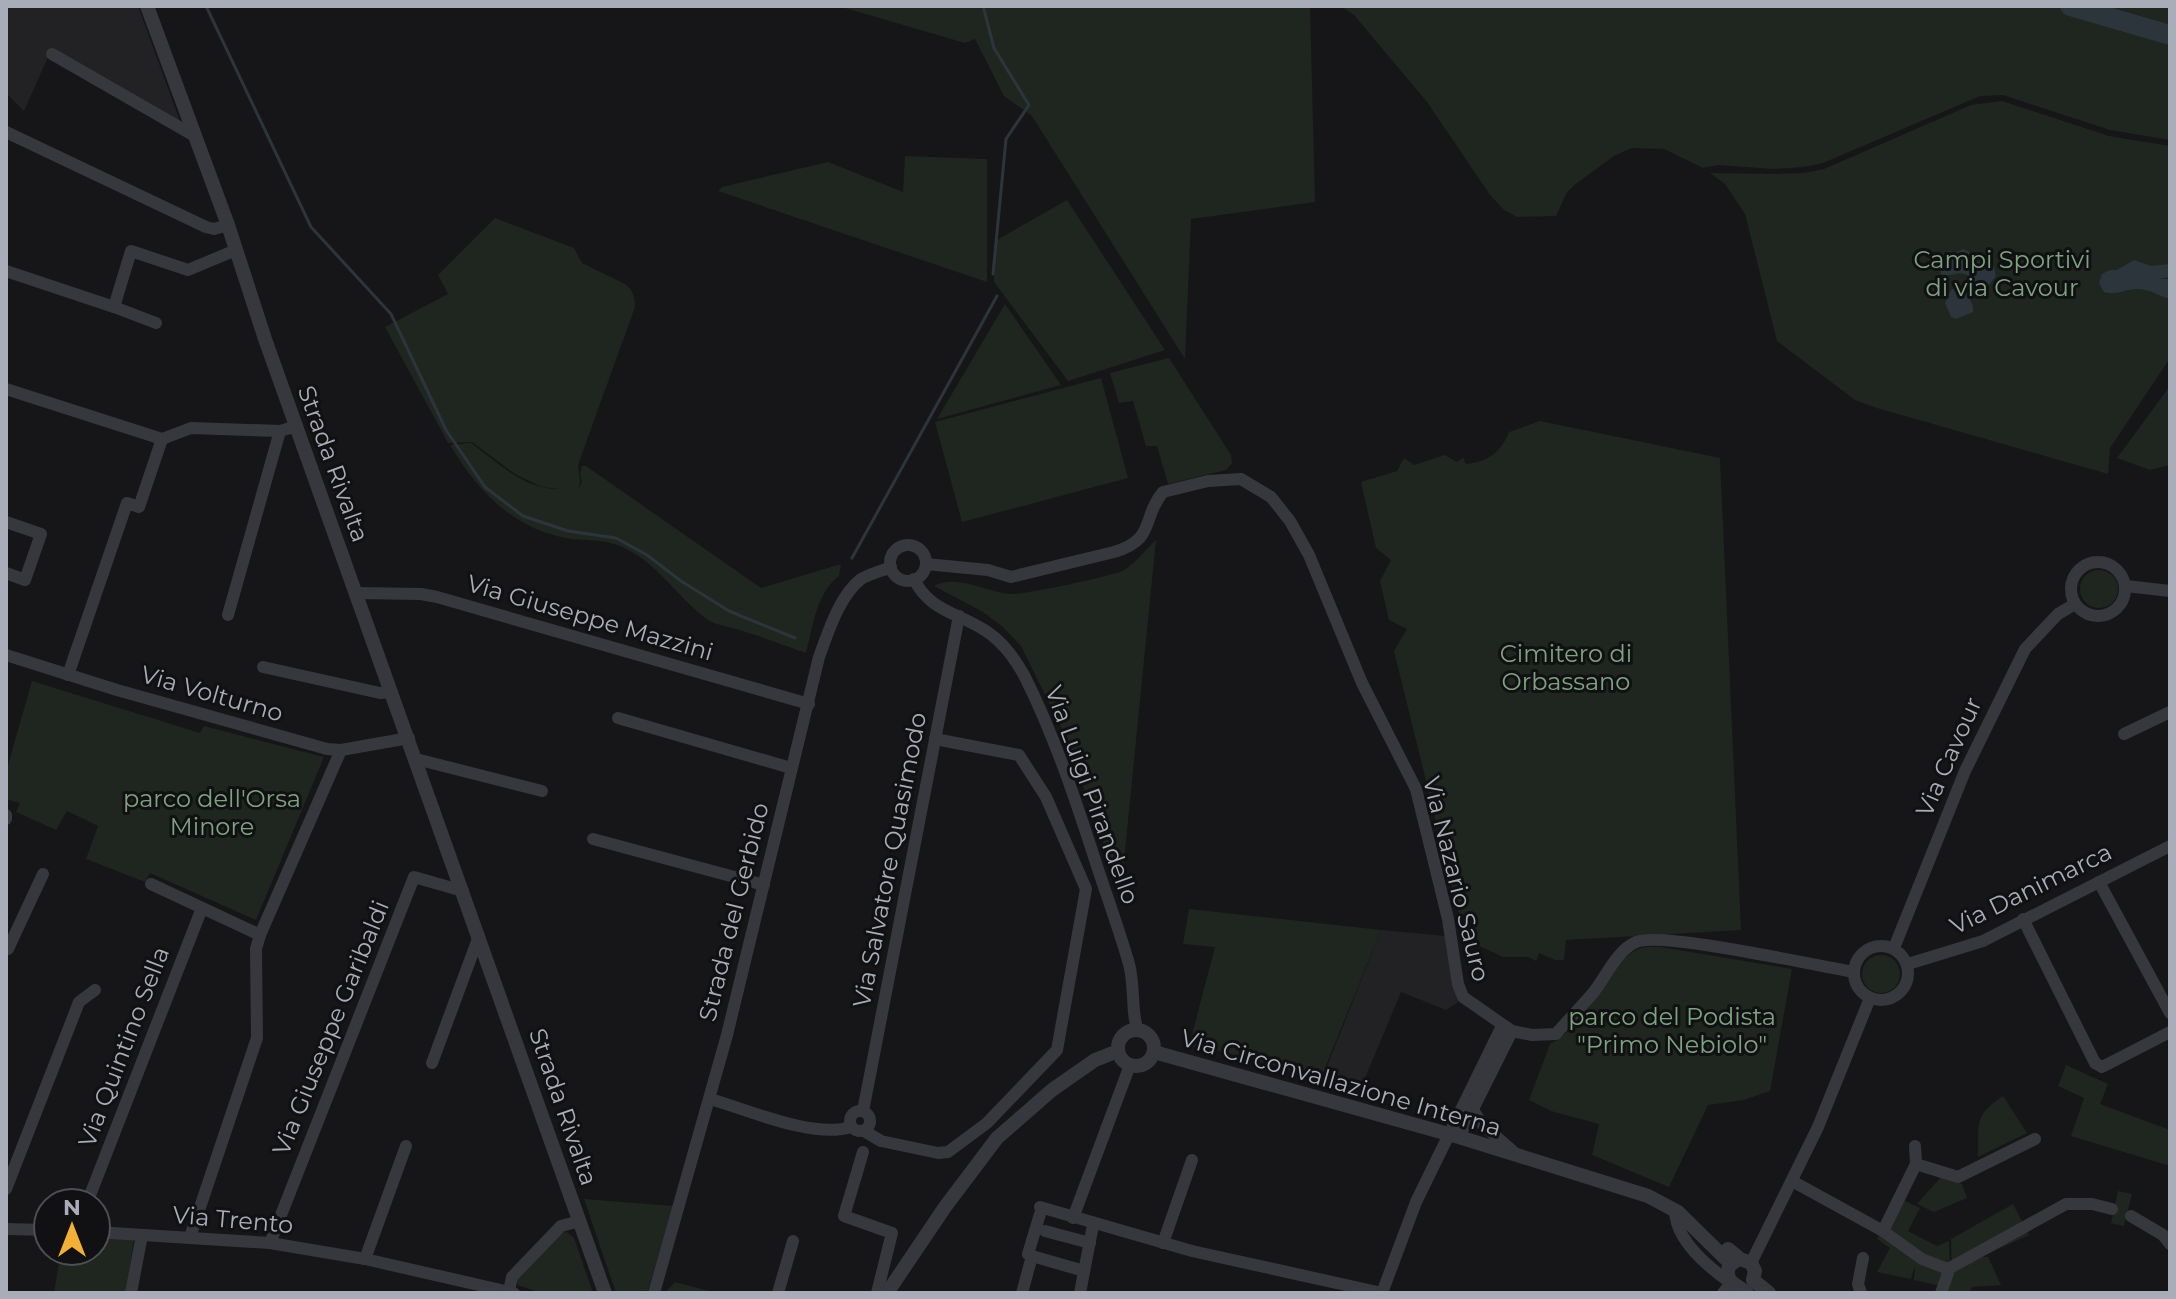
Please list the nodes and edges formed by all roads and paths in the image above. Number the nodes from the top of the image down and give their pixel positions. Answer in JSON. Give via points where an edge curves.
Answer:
{"nodes":[{"id":1,"x":147,"y":6,"type":"edge"},
{"id":2,"x":52,"y":54,"type":"dead end"},
{"id":3,"x":6,"y":132,"type":"edge"},
{"id":4,"x":193,"y":135,"type":"junction"},
{"id":5,"x":228,"y":225,"type":"junction"},
{"id":6,"x":236,"y":250,"type":"junction"},
{"id":7,"x":6,"y":271,"type":"edge"},
{"id":8,"x":114,"y":307,"type":"junction"},
{"id":9,"x":156,"y":323,"type":"dead end"},
{"id":10,"x":6,"y":389,"type":"edge"},
{"id":11,"x":297,"y":426,"type":"junction"},
{"id":12,"x":280,"y":431,"type":"junction"},
{"id":13,"x":162,"y":439,"type":"junction"},
{"id":14,"x":6,"y":522,"type":"edge"},
{"id":15,"x":926,"y":564,"type":"junction"},
{"id":16,"x":891,"y":567,"type":"junction"},
{"id":17,"x":6,"y":573,"type":"edge"},
{"id":18,"x":914,"y":579,"type":"junction"},
{"id":19,"x":2126,"y":586,"type":"junction"},
{"id":20,"x":2170,"y":591,"type":"edge"},
{"id":21,"x":356,"y":593,"type":"junction"},
{"id":22,"x":2075,"y":604,"type":"junction"},
{"id":23,"x":228,"y":615,"type":"dead end"},
{"id":24,"x":959,"y":616,"type":"junction"},
{"id":25,"x":6,"y":655,"type":"edge"},
{"id":26,"x":263,"y":667,"type":"dead end"},
{"id":27,"x":68,"y":675,"type":"junction"},
{"id":28,"x":392,"y":692,"type":"junction"},
{"id":29,"x":809,"y":704,"type":"junction"},
{"id":30,"x":2170,"y":712,"type":"edge"},
{"id":31,"x":618,"y":718,"type":"dead end"},
{"id":32,"x":2124,"y":734,"type":"dead end"},
{"id":33,"x":409,"y":738,"type":"junction"},
{"id":34,"x":935,"y":739,"type":"junction"},
{"id":35,"x":341,"y":750,"type":"junction"},
{"id":36,"x":416,"y":759,"type":"junction"},
{"id":37,"x":791,"y":768,"type":"junction"},
{"id":38,"x":542,"y":791,"type":"dead end"},
{"id":39,"x":593,"y":839,"type":"dead end"},
{"id":40,"x":2170,"y":846,"type":"edge"},
{"id":41,"x":43,"y":874,"type":"dead end"},
{"id":42,"x":2099,"y":882,"type":"junction"},
{"id":43,"x":151,"y":884,"type":"dead end"},
{"id":44,"x":764,"y":885,"type":"junction"},
{"id":45,"x":463,"y":891,"type":"junction"},
{"id":46,"x":202,"y":908,"type":"junction"},
{"id":47,"x":2023,"y":919,"type":"junction"},
{"id":48,"x":260,"y":935,"type":"junction"},
{"id":49,"x":479,"y":936,"type":"junction"},
{"id":50,"x":1894,"y":948,"type":"junction"},
{"id":51,"x":7,"y":949,"type":"edge"},
{"id":52,"x":1908,"y":964,"type":"junction"},
{"id":53,"x":1854,"y":972,"type":"junction"},
{"id":54,"x":95,"y":990,"type":"dead end"},
{"id":55,"x":1870,"y":998,"type":"junction"},
{"id":56,"x":2170,"y":1013,"type":"edge"},
{"id":57,"x":1507,"y":1029,"type":"junction"},
{"id":58,"x":1138,"y":1030,"type":"junction"},
{"id":59,"x":2170,"y":1032,"type":"edge"},
{"id":60,"x":1118,"y":1051,"type":"junction"},
{"id":61,"x":1154,"y":1052,"type":"junction"},
{"id":62,"x":432,"y":1063,"type":"dead end"},
{"id":63,"x":1130,"y":1065,"type":"junction"},
{"id":64,"x":710,"y":1099,"type":"junction"},
{"id":65,"x":1473,"y":1110,"type":"junction"},
{"id":66,"x":858,"y":1129,"type":"junction"},
{"id":67,"x":1454,"y":1136,"type":"junction"},
{"id":68,"x":2035,"y":1139,"type":"dead end"},
{"id":69,"x":406,"y":1146,"type":"dead end"},
{"id":70,"x":1915,"y":1146,"type":"dead end"},
{"id":71,"x":863,"y":1152,"type":"dead end"},
{"id":72,"x":1517,"y":1155,"type":"junction"},
{"id":73,"x":1192,"y":1160,"type":"dead end"},
{"id":74,"x":1916,"y":1164,"type":"junction"},
{"id":75,"x":1792,"y":1181,"type":"junction"},
{"id":76,"x":93,"y":1187,"type":"edge"},
{"id":77,"x":6,"y":1189,"type":"edge"},
{"id":78,"x":1648,"y":1196,"type":"junction"},
{"id":79,"x":2112,"y":1209,"type":"dead end"},
{"id":80,"x":1675,"y":1210,"type":"junction"},
{"id":81,"x":2131,"y":1216,"type":"dead end"},
{"id":82,"x":1073,"y":1218,"type":"junction"},
{"id":83,"x":580,"y":1221,"type":"junction"},
{"id":84,"x":1093,"y":1225,"type":"junction"},
{"id":85,"x":6,"y":1229,"type":"edge"},
{"id":86,"x":32,"y":1230,"type":"edge"},
{"id":87,"x":1045,"y":1231,"type":"dead end"},
{"id":88,"x":1883,"y":1231,"type":"junction"},
{"id":89,"x":112,"y":1233,"type":"edge"},
{"id":90,"x":142,"y":1235,"type":"junction"},
{"id":91,"x":190,"y":1237,"type":"junction"},
{"id":92,"x":793,"y":1241,"type":"dead end"},
{"id":93,"x":270,"y":1243,"type":"junction"},
{"id":94,"x":1090,"y":1243,"type":"junction"},
{"id":95,"x":1163,"y":1243,"type":"junction"},
{"id":96,"x":2170,"y":1244,"type":"edge"},
{"id":97,"x":1032,"y":1256,"type":"junction"},
{"id":98,"x":1863,"y":1258,"type":"dead end"},
{"id":99,"x":365,"y":1259,"type":"junction"},
{"id":100,"x":1741,"y":1262,"type":"junction"},
{"id":101,"x":1084,"y":1271,"type":"junction"},
{"id":102,"x":1948,"y":1273,"type":"dead end"},
{"id":103,"x":1739,"y":1287,"type":"edge"},
{"id":104,"x":511,"y":1292,"type":"edge"},
{"id":105,"x":131,"y":1293,"type":"edge"},
{"id":106,"x":605,"y":1293,"type":"edge"},
{"id":107,"x":654,"y":1293,"type":"edge"},
{"id":108,"x":778,"y":1293,"type":"edge"},
{"id":109,"x":877,"y":1293,"type":"edge"},
{"id":110,"x":887,"y":1293,"type":"edge"},
{"id":111,"x":1022,"y":1293,"type":"edge"},
{"id":112,"x":1080,"y":1293,"type":"edge"},
{"id":113,"x":1382,"y":1293,"type":"edge"},
{"id":114,"x":1769,"y":1293,"type":"edge"},
{"id":115,"x":1861,"y":1293,"type":"edge"},
{"id":116,"x":1941,"y":1293,"type":"edge"}],
"edges":[{"from":1,"to":4,"type":"street","name":"Strada Rivalta"},
{"from":2,"to":4,"type":"street"},
{"from":3,"to":5,"type":"street","via":[[206,227]]},
{"from":4,"to":5,"type":"street","name":"Strada Rivalta"},
{"from":5,"to":6,"type":"street","name":"Strada Rivalta"},
{"from":6,"to":8,"type":"street","via":[[188,270],[131,251]]},
{"from":6,"to":11,"type":"street","name":"Strada Rivalta"},
{"from":7,"to":8,"type":"street"},
{"from":8,"to":9,"type":"street"},
{"from":10,"to":13,"type":"street"},
{"from":11,"to":12,"type":"street"},
{"from":11,"to":21,"type":"street","name":"Strada Rivalta"},
{"from":12,"to":13,"type":"street","via":[[191,428]]},
{"from":12,"to":23,"type":"street"},
{"from":13,"to":27,"type":"street","via":[[139,507],[127,503]]},
{"from":14,"to":17,"type":"street","via":[[41,534],[25,580]]},
{"from":15,"to":16,"type":"street","via":[[921,550],[907,545],[894,552]]},
{"from":15,"to":18,"type":"street"},
{"from":15,"to":57,"type":"street","name":"Via Nazario Sauro","via":[[1021,576],[1128,548],[1140,539],[1163,492],[1241,479],[1271,497],[1309,555],[1362,683],[1416,789],[1463,997]]},
{"from":16,"to":18,"type":"street","via":[[900,578]]},
{"from":16,"to":29,"type":"street","name":"Strada del Gerbido","via":[[863,577],[848,594],[819,657]]},
{"from":18,"to":24,"type":"street","name":"Via Luigi Pirandello","via":[[933,605]]},
{"from":19,"to":20,"type":"street"},
{"from":19,"to":22,"type":"street","via":[[2121,604],[2107,615],[2089,615]]},
{"from":19,"to":22,"type":"street","via":[[2111,565],[2086,565],[2071,586]]},
{"from":21,"to":28,"type":"street","name":"Strada Rivalta"},
{"from":21,"to":29,"type":"street","name":"Via Giuseppe Mazzini","via":[[437,597]]},
{"from":22,"to":50,"type":"street","name":"Via Cavour","via":[[2025,649],[1965,771]]},
{"from":24,"to":34,"type":"street","name":"Via Salvatore Quasimodo"},
{"from":24,"to":58,"type":"street","name":"Via Luigi Pirandello","via":[[986,631],[1013,656],[1054,743],[1129,963]]},
{"from":25,"to":27,"type":"street","name":"Via Volturno"},
{"from":26,"to":28,"type":"street"},
{"from":27,"to":35,"type":"street","name":"Via Volturno"},
{"from":28,"to":33,"type":"street","name":"Strada Rivalta"},
{"from":29,"to":37,"type":"street","name":"Strada del Gerbido"},
{"from":30,"to":32,"type":"street"},
{"from":31,"to":37,"type":"street"},
{"from":33,"to":35,"type":"street","name":"Via Volturno"},
{"from":33,"to":36,"type":"street","name":"Strada Rivalta"},
{"from":34,"to":66,"type":"street","name":"Via Salvatore Quasimodo","via":[[863,1111],[851,1116]]},
{"from":34,"to":66,"type":"street","via":[[1019,755],[1046,797],[1086,894],[1055,1054],[987,1123],[948,1152],[881,1141]]},
{"from":35,"to":48,"type":"street"},
{"from":36,"to":38,"type":"street"},
{"from":36,"to":45,"type":"street","name":"Strada Rivalta"},
{"from":37,"to":44,"type":"street","name":"Strada del Gerbido"},
{"from":39,"to":44,"type":"street"},
{"from":40,"to":42,"type":"street","name":"Via Danimarca"},
{"from":41,"to":51,"type":"street"},
{"from":42,"to":47,"type":"street","name":"Via Danimarca"},
{"from":42,"to":56,"type":"street"},
{"from":43,"to":46,"type":"street"},
{"from":44,"to":64,"type":"street","name":"Strada del Gerbido"},
{"from":45,"to":49,"type":"street","name":"Strada Rivalta"},
{"from":45,"to":93,"type":"street","name":"Via Giuseppe Garibaldi","via":[[414,877]]},
{"from":46,"to":48,"type":"street"},
{"from":46,"to":76,"type":"street","name":"Via Quintino Sella"},
{"from":47,"to":52,"type":"street","name":"Via Danimarca","via":[[1983,941]]},
{"from":47,"to":59,"type":"street","via":[[2095,1063],[2102,1067]]},
{"from":48,"to":91,"type":"street","via":[[257,1038]]},
{"from":49,"to":62,"type":"street"},
{"from":49,"to":83,"type":"street","name":"Strada Rivalta"},
{"from":50,"to":52,"type":"street"},
{"from":50,"to":53,"type":"street","via":[[1867,949]]},
{"from":52,"to":55,"type":"street","via":[[1903,990],[1888,1000]]},
{"from":53,"to":55,"type":"street","via":[[1858,988]]},
{"from":53,"to":57,"type":"street","via":[[1737,950],[1637,941],[1616,959],[1556,1034]]},
{"from":54,"to":77,"type":"street","via":[[79,1002]]},
{"from":55,"to":75,"type":"street"},
{"from":57,"to":65,"type":"street"},
{"from":57,"to":67,"type":"street"},
{"from":58,"to":60,"type":"street","via":[[1122,1038]]},
{"from":58,"to":61,"type":"street","name":"Via Circonvallazione Interna","via":[[1150,1037]]},
{"from":60,"to":63,"type":"street"},
{"from":60,"to":110,"type":"street","via":[[1052,1090],[997,1138]]},
{"from":61,"to":63,"type":"street","name":"Via Circonvallazione Interna","via":[[1147,1063]]},
{"from":61,"to":67,"type":"street","name":"Via Circonvallazione Interna"},
{"from":63,"to":82,"type":"street"},
{"from":64,"to":66,"type":"street","via":[[811,1129]]},
{"from":64,"to":107,"type":"street","name":"Strada del Gerbido"},
{"from":65,"to":67,"type":"street"},
{"from":65,"to":72,"type":"street","name":"Via Circonvallazione Interna"},
{"from":67,"to":72,"type":"street","name":"Via Circonvallazione Interna"},
{"from":67,"to":113,"type":"street","via":[[1416,1202]]},
{"from":68,"to":74,"type":"street","via":[[1958,1177]]},
{"from":69,"to":99,"type":"street"},
{"from":70,"to":74,"type":"street"},
{"from":71,"to":109,"type":"street","via":[[844,1216],[892,1233]]},
{"from":72,"to":78,"type":"street","name":"Via Circonvallazione Interna"},
{"from":73,"to":95,"type":"street"},
{"from":74,"to":88,"type":"street"},
{"from":75,"to":88,"type":"street"},
{"from":75,"to":100,"type":"street"},
{"from":78,"to":80,"type":"street","name":"Via Circonvallazione Interna"},
{"from":78,"to":100,"type":"street","via":[[1679,1201]]},
{"from":79,"to":88,"type":"street","via":[[2066,1204],[1948,1269],[1922,1259]]},
{"from":80,"to":100,"type":"street","name":"Via Circonvallazione Interna"},
{"from":80,"to":103,"type":"street","via":[[1678,1229],[1709,1268]]},
{"from":81,"to":96,"type":"street"},
{"from":82,"to":84,"type":"street"},
{"from":82,"to":97,"type":"street","via":[[1040,1211],[1028,1254]]},
{"from":83,"to":104,"type":"street","via":[[561,1226],[512,1277]]},
{"from":83,"to":106,"type":"street","name":"Strada Rivalta"},
{"from":84,"to":94,"type":"street"},
{"from":84,"to":95,"type":"street"},
{"from":85,"to":86,"type":"street"},
{"from":87,"to":94,"type":"street"},
{"from":89,"to":90,"type":"street","name":"Via Trento"},
{"from":90,"to":91,"type":"street","name":"Via Trento"},
{"from":90,"to":105,"type":"street"},
{"from":91,"to":93,"type":"street","name":"Via Trento"},
{"from":92,"to":108,"type":"street"},
{"from":93,"to":99,"type":"street","name":"Via Trento"},
{"from":94,"to":101,"type":"street"},
{"from":95,"to":113,"type":"street"},
{"from":97,"to":101,"type":"street"},
{"from":97,"to":111,"type":"street"},
{"from":98,"to":115,"type":"street"},
{"from":99,"to":104,"type":"street","name":"Via Trento"},
{"from":100,"to":103,"type":"street","via":[[1727,1273]]},
{"from":100,"to":103,"type":"street","via":[[1755,1271]]},
{"from":101,"to":112,"type":"street"},
{"from":102,"to":116,"type":"street"},
{"from":103,"to":114,"type":"street"}]}
